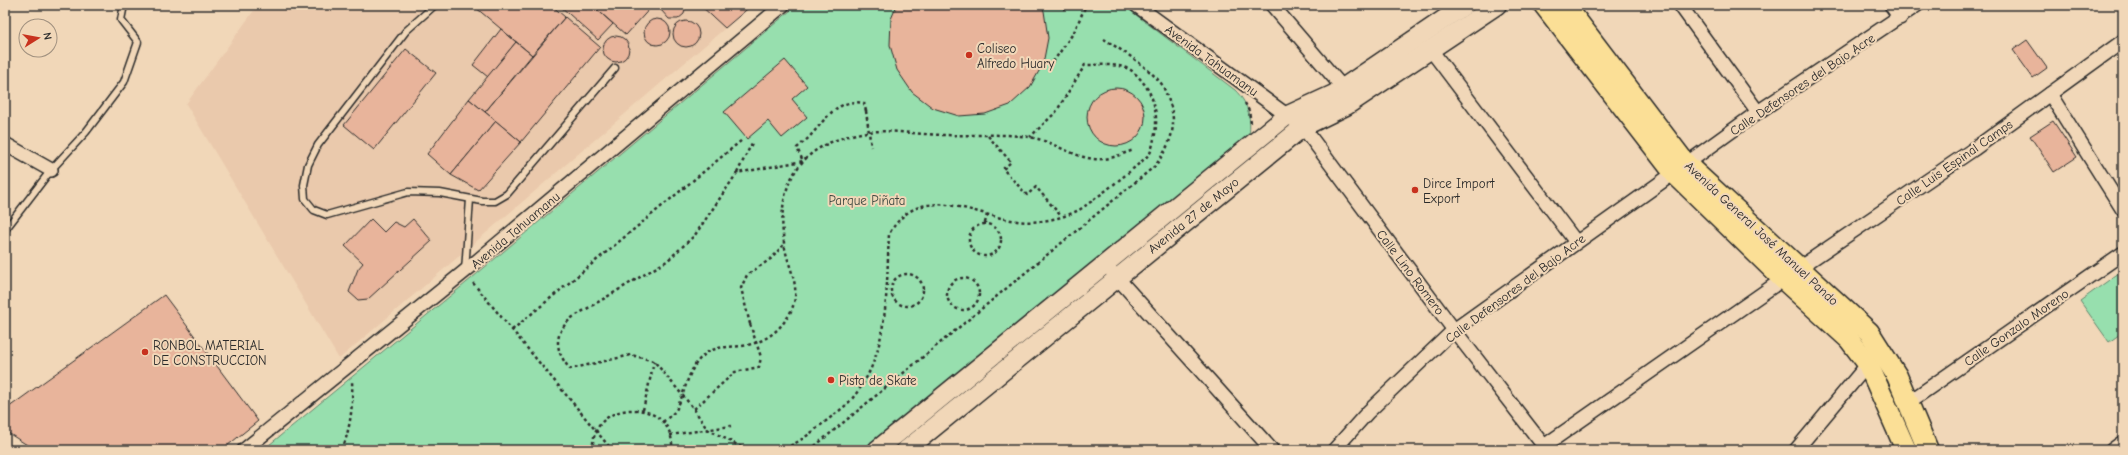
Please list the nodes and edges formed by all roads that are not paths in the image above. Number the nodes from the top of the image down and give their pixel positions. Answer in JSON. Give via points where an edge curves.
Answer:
{"nodes":[{"id":1,"x":124,"y":5,"type":"edge"},
{"id":2,"x":435,"y":5,"type":"edge"},
{"id":3,"x":782,"y":5,"type":"edge"},
{"id":4,"x":1136,"y":5,"type":"edge"},
{"id":5,"x":1272,"y":5,"type":"edge"},
{"id":6,"x":1465,"y":5,"type":"edge"},
{"id":7,"x":1497,"y":5,"type":"edge"},
{"id":8,"x":1544,"y":5,"type":"edge"},
{"id":9,"x":1565,"y":5,"type":"edge"},
{"id":10,"x":1680,"y":5,"type":"edge"},
{"id":11,"x":1891,"y":5,"type":"edge"},
{"id":12,"x":1917,"y":5,"type":"edge"},
{"id":13,"x":1900,"y":18,"type":"junction"},
{"id":14,"x":2123,"y":41,"type":"edge"},
{"id":15,"x":1431,"y":50,"type":"junction"},
{"id":16,"x":616,"y":68,"type":"dead end"},
{"id":17,"x":1343,"y":88,"type":"junction"},
{"id":18,"x":2050,"y":94,"type":"junction"},
{"id":19,"x":1758,"y":112,"type":"junction"},
{"id":20,"x":1288,"y":115,"type":"junction"},
{"id":21,"x":1303,"y":127,"type":"junction"},
{"id":22,"x":5,"y":144,"type":"edge"},
{"id":23,"x":1680,"y":169,"type":"junction"},
{"id":24,"x":51,"y":170,"type":"junction"},
{"id":25,"x":470,"y":199,"type":"junction"},
{"id":26,"x":2123,"y":210,"type":"edge"},
{"id":27,"x":5,"y":230,"type":"edge"},
{"id":28,"x":1576,"y":242,"type":"junction"},
{"id":29,"x":2123,"y":254,"type":"edge"},
{"id":30,"x":1104,"y":263,"type":"junction"},
{"id":31,"x":464,"y":272,"type":"junction"},
{"id":32,"x":1791,"y":273,"type":"junction"},
{"id":33,"x":1116,"y":277,"type":"junction"},
{"id":34,"x":1454,"y":330,"type":"junction"},
{"id":35,"x":1868,"y":364,"type":"junction"},
{"id":36,"x":1909,"y":402,"type":"junction"},
{"id":37,"x":2123,"y":442,"type":"edge"},
{"id":38,"x":1545,"y":448,"type":"edge"},
{"id":39,"x":244,"y":450,"type":"edge"},
{"id":40,"x":877,"y":450,"type":"edge"},
{"id":41,"x":906,"y":450,"type":"edge"},
{"id":42,"x":1272,"y":450,"type":"edge"},
{"id":43,"x":1334,"y":450,"type":"edge"},
{"id":44,"x":1796,"y":450,"type":"edge"},
{"id":45,"x":1906,"y":450,"type":"edge"},
{"id":46,"x":1928,"y":450,"type":"edge"},
{"id":47,"x":2112,"y":450,"type":"edge"}],
"edges":[{"from":1,"to":24,"type":"lane","via":[[121,20],[138,42],[124,82],[86,132]]},
{"from":2,"to":25,"type":"lane","via":[[406,31],[318,145],[308,165],[304,185],[305,199],[314,210],[327,215],[408,192],[440,193]]},
{"from":3,"to":31,"type":"street","name":"Avenida Tahuamanu"},
{"from":4,"to":20,"type":"street","name":"Avenida Tahuamanu"},
{"from":5,"to":17,"type":"street"},
{"from":6,"to":17,"type":"main road","name":"Avenida 27 de Mayo"},
{"from":7,"to":15,"type":"main road","name":"Avenida 27 de Mayo"},
{"from":8,"to":23,"type":"main road","name":"Avenida General José Manuel Pando"},
{"from":9,"to":23,"type":"main road","name":"Avenida General José Manuel Pando"},
{"from":10,"to":19,"type":"street"},
{"from":11,"to":13,"type":"street"},
{"from":12,"to":13,"type":"street","name":"Calle Defensores del Bajo Acre"},
{"from":13,"to":19,"type":"street","name":"Calle Defensores del Bajo Acre"},
{"from":14,"to":18,"type":"street","name":"Calle Luis Espinal Camps"},
{"from":15,"to":21,"type":"main road","name":"Avenida 27 de Mayo","via":[[1346,106]]},
{"from":15,"to":28,"type":"street"},
{"from":16,"to":25,"type":"lane","via":[[507,194],[495,201]]},
{"from":17,"to":20,"type":"main road","name":"Avenida 27 de Mayo"},
{"from":18,"to":26,"type":"street"},
{"from":18,"to":32,"type":"street","name":"Calle Luis Espinal Camps","via":[[1974,149]]},
{"from":19,"to":23,"type":"street","name":"Calle Defensores del Bajo Acre"},
{"from":20,"to":21,"type":"street","name":"Calle Lino Romero"},
{"from":20,"to":30,"type":"main road","name":"Avenida 27 de Mayo"},
{"from":21,"to":33,"type":"main road","name":"Avenida 27 de Mayo"},
{"from":21,"to":34,"type":"street","name":"Calle Lino Romero"},
{"from":22,"to":24,"type":"street"},
{"from":23,"to":28,"type":"street","name":"Calle Defensores del Bajo Acre"},
{"from":23,"to":32,"type":"main road","name":"Avenida General José Manuel Pando"},
{"from":24,"to":27,"type":"lane"},
{"from":25,"to":31,"type":"lane"},
{"from":28,"to":34,"type":"street","name":"Calle Defensores del Bajo Acre"},
{"from":29,"to":36,"type":"street","name":"Calle Gonzalo Moreno"},
{"from":30,"to":33,"type":"street"},
{"from":30,"to":40,"type":"main road","name":"Avenida 27 de Mayo"},
{"from":31,"to":39,"type":"street","name":"Avenida Tahuamanu"},
{"from":32,"to":35,"type":"main road","name":"Avenida General José Manuel Pando"},
{"from":32,"to":36,"type":"main road","name":"Avenida General José Manuel Pando","via":[[1869,332],[1897,376]]},
{"from":32,"to":38,"type":"street","name":"Calle Luis Espinal Camps"},
{"from":33,"to":41,"type":"main road","name":"Avenida 27 de Mayo"},
{"from":33,"to":42,"type":"street"},
{"from":34,"to":38,"type":"street","name":"Calle Lino Romero"},
{"from":34,"to":43,"type":"street","name":"Calle Defensores del Bajo Acre","via":[[1368,412]]},
{"from":35,"to":44,"type":"street"},
{"from":35,"to":45,"type":"main road","name":"Avenida General José Manuel Pando"},
{"from":36,"to":46,"type":"main road","name":"Avenida General José Manuel Pando"},
{"from":37,"to":47,"type":"street"}]}
